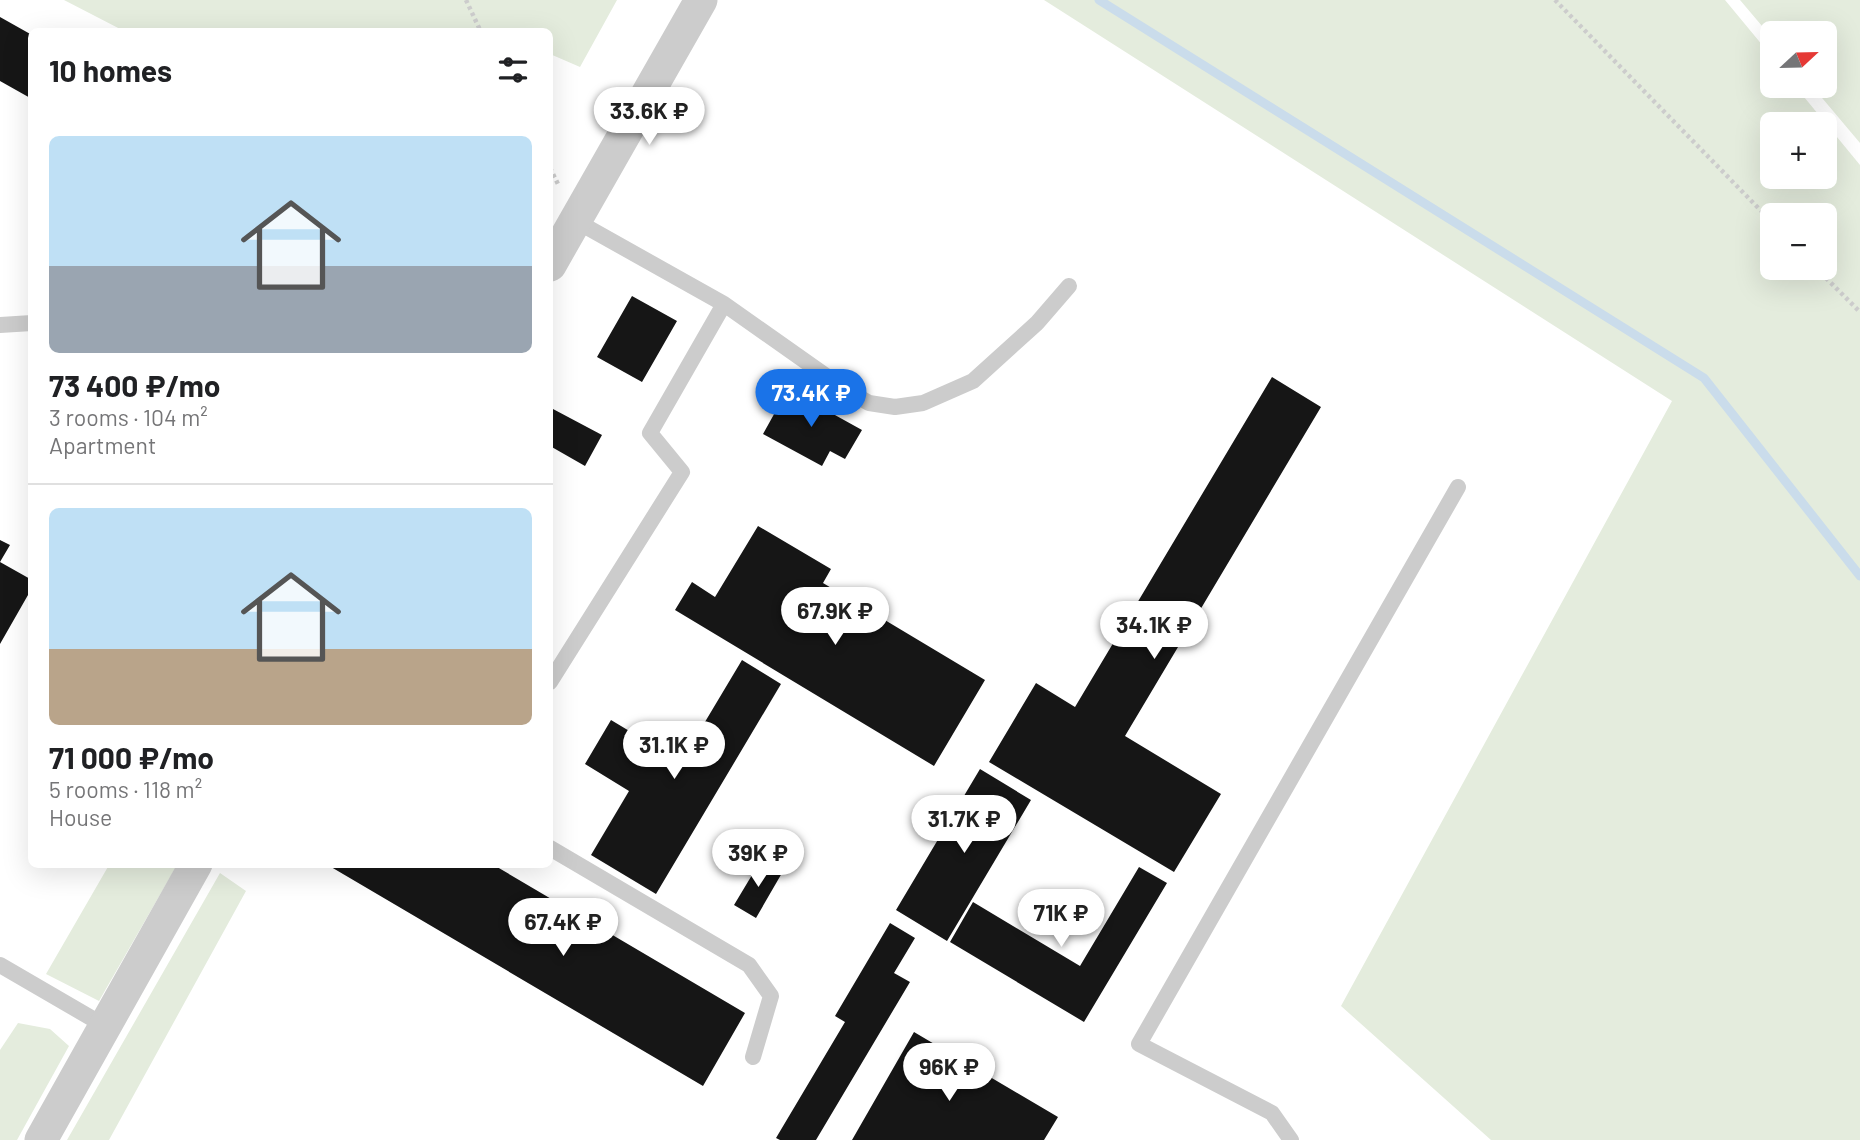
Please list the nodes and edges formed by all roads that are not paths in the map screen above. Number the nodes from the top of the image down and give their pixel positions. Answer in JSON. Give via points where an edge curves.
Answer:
{"nodes":[{"id":1,"x":701,"y":0,"type":"edge"},
{"id":2,"x":576,"y":221,"type":"junction"},
{"id":3,"x":553,"y":260,"type":"edge"},
{"id":4,"x":1069,"y":286,"type":"dead end"},
{"id":5,"x":724,"y":304,"type":"junction"},
{"id":6,"x":28,"y":323,"type":"edge"},
{"id":7,"x":0,"y":326,"type":"edge"},
{"id":8,"x":1458,"y":486,"type":"dead end"},
{"id":9,"x":553,"y":677,"type":"edge"},
{"id":10,"x":553,"y":850,"type":"edge"},
{"id":11,"x":194,"y":868,"type":"edge"},
{"id":12,"x":0,"y":965,"type":"edge"},
{"id":13,"x":106,"y":1026,"type":"junction"},
{"id":14,"x":753,"y":1057,"type":"dead end"},
{"id":15,"x":41,"y":1140,"type":"edge"},
{"id":16,"x":1292,"y":1140,"type":"edge"}],
"edges":[{"from":1,"to":2,"type":"street"},
{"from":2,"to":3,"type":"street"},
{"from":2,"to":5,"type":"lane"},
{"from":4,"to":5,"type":"lane","via":[[1037,323],[973,381],[922,403],[895,407],[869,403],[846,390]]},
{"from":5,"to":9,"type":"lane","via":[[650,433],[682,471]]},
{"from":6,"to":7,"type":"lane"},
{"from":8,"to":16,"type":"lane","via":[[1139,1044],[1272,1113]]},
{"from":10,"to":14,"type":"lane","via":[[750,965],[771,996]]},
{"from":11,"to":13,"type":"street"},
{"from":12,"to":13,"type":"lane"},
{"from":13,"to":15,"type":"street"}]}
